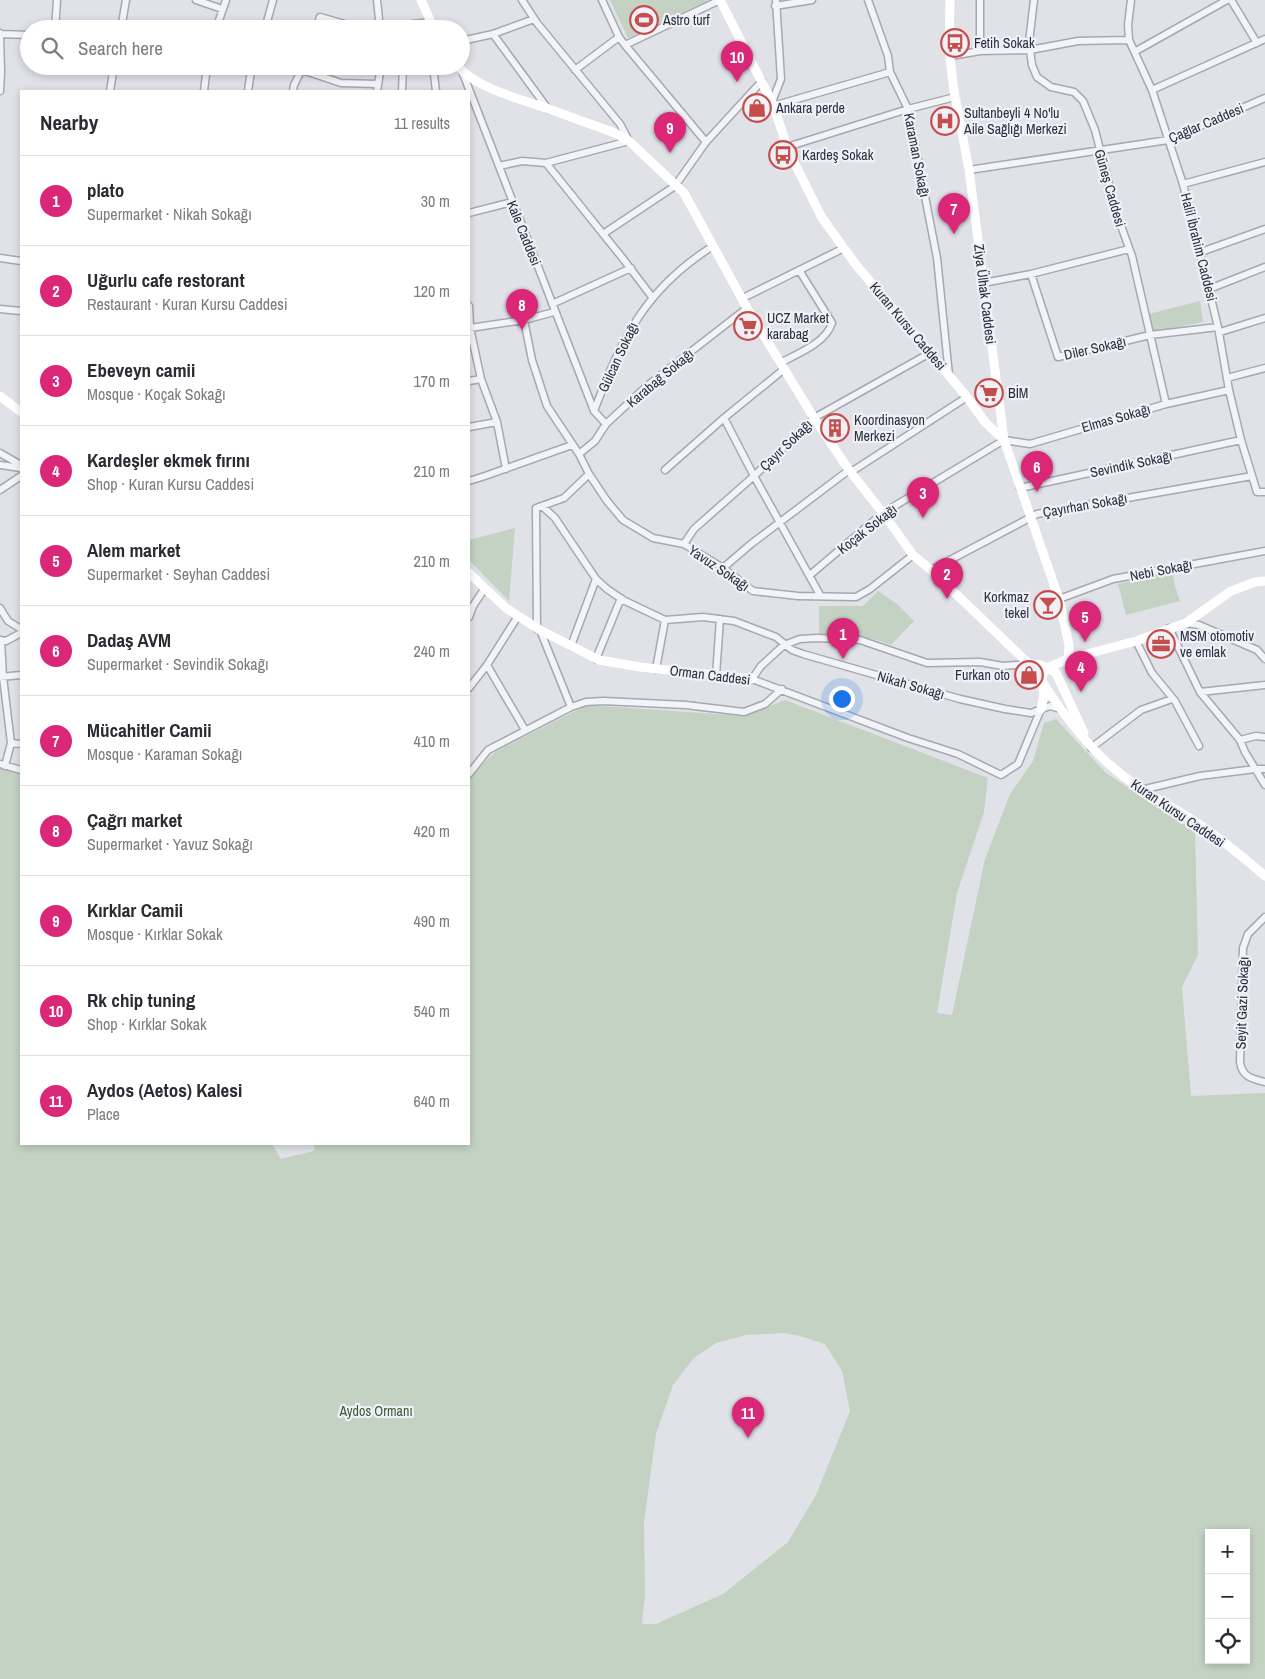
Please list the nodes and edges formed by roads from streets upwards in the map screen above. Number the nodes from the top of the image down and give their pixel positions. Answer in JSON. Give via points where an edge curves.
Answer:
{"nodes":[{"id":1,"x":57,"y":0,"type":"edge"},
{"id":2,"x":126,"y":0,"type":"edge"},
{"id":3,"x":196,"y":0,"type":"edge"},
{"id":4,"x":226,"y":0,"type":"edge"},
{"id":5,"x":273,"y":0,"type":"edge"},
{"id":6,"x":377,"y":0,"type":"edge"},
{"id":7,"x":422,"y":0,"type":"edge"},
{"id":8,"x":522,"y":0,"type":"edge"},
{"id":9,"x":602,"y":0,"type":"edge"},
{"id":10,"x":720,"y":0,"type":"edge"},
{"id":11,"x":812,"y":0,"type":"edge"},
{"id":12,"x":868,"y":0,"type":"edge"},
{"id":13,"x":950,"y":0,"type":"edge"},
{"id":14,"x":980,"y":0,"type":"edge"},
{"id":15,"x":1034,"y":0,"type":"edge"},
{"id":16,"x":1131,"y":0,"type":"edge"},
{"id":17,"x":1227,"y":0,"type":"edge"},
{"id":18,"x":1232,"y":0,"type":"edge"},
{"id":19,"x":776,"y":3,"type":"edge"},
{"id":20,"x":222,"y":9,"type":"junction"},
{"id":21,"x":534,"y":18,"type":"junction"},
{"id":22,"x":56,"y":20,"type":"edge"},
{"id":23,"x":123,"y":20,"type":"edge"},
{"id":24,"x":219,"y":20,"type":"edge"},
{"id":25,"x":267,"y":20,"type":"edge"},
{"id":26,"x":379,"y":20,"type":"edge"},
{"id":27,"x":431,"y":20,"type":"edge"},
{"id":28,"x":0,"y":33,"type":"edge"},
{"id":29,"x":20,"y":34,"type":"edge"},
{"id":30,"x":493,"y":34,"type":"junction"},
{"id":31,"x":619,"y":37,"type":"junction"},
{"id":32,"x":470,"y":39,"type":"edge"},
{"id":33,"x":1265,"y":39,"type":"edge"},
{"id":34,"x":1130,"y":40,"type":"junction"},
{"id":35,"x":1257,"y":43,"type":"junction"},
{"id":36,"x":625,"y":46,"type":"junction"},
{"id":37,"x":1030,"y":50,"type":"junction"},
{"id":38,"x":980,"y":51,"type":"junction"},
{"id":39,"x":1136,"y":51,"type":"junction"},
{"id":40,"x":950,"y":56,"type":"junction"},
{"id":41,"x":575,"y":70,"type":"junction"},
{"id":42,"x":890,"y":72,"type":"junction"},
{"id":43,"x":470,"y":74,"type":"edge"},
{"id":44,"x":113,"y":75,"type":"edge"},
{"id":45,"x":206,"y":75,"type":"edge"},
{"id":46,"x":251,"y":75,"type":"edge"},
{"id":47,"x":299,"y":75,"type":"edge"},
{"id":48,"x":321,"y":75,"type":"edge"},
{"id":49,"x":379,"y":75,"type":"edge"},
{"id":50,"x":402,"y":75,"type":"edge"},
{"id":51,"x":434,"y":75,"type":"edge"},
{"id":52,"x":463,"y":75,"type":"edge"},
{"id":53,"x":762,"y":81,"type":"junction"},
{"id":54,"x":377,"y":88,"type":"edge"},
{"id":55,"x":110,"y":90,"type":"edge"},
{"id":56,"x":204,"y":90,"type":"edge"},
{"id":57,"x":248,"y":90,"type":"edge"},
{"id":58,"x":293,"y":90,"type":"edge"},
{"id":59,"x":402,"y":90,"type":"edge"},
{"id":60,"x":436,"y":90,"type":"edge"},
{"id":61,"x":469,"y":90,"type":"edge"},
{"id":62,"x":1152,"y":90,"type":"junction"},
{"id":63,"x":0,"y":91,"type":"edge"},
{"id":64,"x":470,"y":93,"type":"edge"},
{"id":65,"x":955,"y":97,"type":"junction"},
{"id":66,"x":1265,"y":98,"type":"edge"},
{"id":67,"x":773,"y":104,"type":"junction"},
{"id":68,"x":548,"y":109,"type":"junction"},
{"id":69,"x":908,"y":109,"type":"junction"},
{"id":70,"x":1168,"y":140,"type":"junction"},
{"id":71,"x":629,"y":141,"type":"junction"},
{"id":72,"x":706,"y":142,"type":"junction"},
{"id":73,"x":787,"y":147,"type":"junction"},
{"id":74,"x":1099,"y":150,"type":"junction"},
{"id":75,"x":1265,"y":162,"type":"edge"},
{"id":76,"x":546,"y":163,"type":"junction"},
{"id":77,"x":499,"y":166,"type":"junction"},
{"id":78,"x":969,"y":170,"type":"junction"},
{"id":79,"x":1183,"y":184,"type":"junction"},
{"id":80,"x":675,"y":186,"type":"junction"},
{"id":81,"x":512,"y":202,"type":"junction"},
{"id":82,"x":470,"y":213,"type":"edge"},
{"id":83,"x":1265,"y":229,"type":"edge"},
{"id":84,"x":603,"y":234,"type":"junction"},
{"id":85,"x":713,"y":246,"type":"junction"},
{"id":86,"x":844,"y":248,"type":"junction"},
{"id":87,"x":1129,"y":249,"type":"junction"},
{"id":88,"x":1201,"y":252,"type":"junction"},
{"id":89,"x":0,"y":258,"type":"edge"},
{"id":90,"x":20,"y":261,"type":"edge"},
{"id":91,"x":1265,"y":267,"type":"edge"},
{"id":92,"x":631,"y":268,"type":"junction"},
{"id":93,"x":799,"y":270,"type":"junction"},
{"id":94,"x":1032,"y":274,"type":"junction"},
{"id":95,"x":983,"y":283,"type":"junction"},
{"id":96,"x":1210,"y":289,"type":"junction"},
{"id":97,"x":652,"y":297,"type":"junction"},
{"id":98,"x":742,"y":298,"type":"junction"},
{"id":99,"x":552,"y":304,"type":"junction"},
{"id":100,"x":747,"y":308,"type":"junction"},
{"id":101,"x":0,"y":309,"type":"edge"},
{"id":102,"x":20,"y":311,"type":"edge"},
{"id":103,"x":554,"y":312,"type":"junction"},
{"id":104,"x":1265,"y":318,"type":"edge"},
{"id":105,"x":524,"y":320,"type":"junction"},
{"id":106,"x":470,"y":328,"type":"joint"},
{"id":107,"x":1219,"y":330,"type":"junction"},
{"id":108,"x":1150,"y":335,"type":"junction"},
{"id":109,"x":930,"y":353,"type":"junction"},
{"id":110,"x":782,"y":366,"type":"junction"},
{"id":111,"x":1265,"y":368,"type":"edge"},
{"id":112,"x":949,"y":376,"type":"junction"},
{"id":113,"x":1227,"y":378,"type":"junction"},
{"id":114,"x":481,"y":379,"type":"junction"},
{"id":115,"x":470,"y":381,"type":"edge"},
{"id":116,"x":1229,"y":390,"type":"junction"},
{"id":117,"x":0,"y":396,"type":"edge"},
{"id":118,"x":966,"y":397,"type":"junction"},
{"id":119,"x":1166,"y":404,"type":"junction"},
{"id":120,"x":20,"y":411,"type":"edge"},
{"id":121,"x":594,"y":411,"type":"junction"},
{"id":122,"x":724,"y":418,"type":"junction"},
{"id":123,"x":814,"y":418,"type":"junction"},
{"id":124,"x":497,"y":422,"type":"junction"},
{"id":125,"x":606,"y":424,"type":"junction"},
{"id":126,"x":470,"y":428,"type":"edge"},
{"id":127,"x":1004,"y":440,"type":"junction"},
{"id":128,"x":1241,"y":440,"type":"junction"},
{"id":129,"x":572,"y":445,"type":"junction"},
{"id":130,"x":0,"y":452,"type":"edge"},
{"id":131,"x":579,"y":454,"type":"junction"},
{"id":132,"x":0,"y":465,"type":"edge"},
{"id":133,"x":20,"y":466,"type":"edge"},
{"id":134,"x":20,"y":467,"type":"edge"},
{"id":135,"x":506,"y":469,"type":"junction"},
{"id":136,"x":665,"y":470,"type":"dead end"},
{"id":137,"x":850,"y":471,"type":"junction"},
{"id":138,"x":589,"y":474,"type":"junction"},
{"id":139,"x":754,"y":476,"type":"junction"},
{"id":140,"x":1252,"y":476,"type":"junction"},
{"id":141,"x":20,"y":477,"type":"edge"},
{"id":142,"x":470,"y":480,"type":"edge"},
{"id":143,"x":1020,"y":488,"type":"junction"},
{"id":144,"x":0,"y":490,"type":"edge"},
{"id":145,"x":1265,"y":492,"type":"edge"},
{"id":146,"x":539,"y":507,"type":"junction"},
{"id":147,"x":883,"y":513,"type":"junction"},
{"id":148,"x":1031,"y":517,"type":"junction"},
{"id":149,"x":779,"y":522,"type":"junction"},
{"id":150,"x":684,"y":544,"type":"junction"},
{"id":151,"x":1265,"y":551,"type":"edge"},
{"id":152,"x":913,"y":555,"type":"junction"},
{"id":153,"x":723,"y":568,"type":"junction"},
{"id":154,"x":931,"y":570,"type":"junction"},
{"id":155,"x":810,"y":575,"type":"junction"},
{"id":156,"x":470,"y":576,"type":"edge"},
{"id":157,"x":596,"y":579,"type":"junction"},
{"id":158,"x":1265,"y":581,"type":"edge"},
{"id":159,"x":485,"y":588,"type":"junction"},
{"id":160,"x":820,"y":595,"type":"junction"},
{"id":161,"x":621,"y":598,"type":"junction"},
{"id":162,"x":1058,"y":599,"type":"junction"},
{"id":163,"x":0,"y":608,"type":"edge"},
{"id":164,"x":470,"y":614,"type":"edge"},
{"id":165,"x":518,"y":616,"type":"junction"},
{"id":166,"x":720,"y":619,"type":"junction"},
{"id":167,"x":666,"y":620,"type":"junction"},
{"id":168,"x":1186,"y":623,"type":"junction"},
{"id":169,"x":1169,"y":628,"type":"junction"},
{"id":170,"x":538,"y":629,"type":"junction"},
{"id":171,"x":20,"y":630,"type":"edge"},
{"id":172,"x":20,"y":632,"type":"edge"},
{"id":173,"x":1,"y":640,"type":"edge"},
{"id":174,"x":1136,"y":641,"type":"junction"},
{"id":175,"x":784,"y":644,"type":"junction"},
{"id":176,"x":571,"y":646,"type":"junction"},
{"id":177,"x":596,"y":659,"type":"junction"},
{"id":178,"x":1068,"y":659,"type":"junction"},
{"id":179,"x":1265,"y":659,"type":"edge"},
{"id":180,"x":1029,"y":664,"type":"junction"},
{"id":181,"x":486,"y":665,"type":"junction"},
{"id":182,"x":1047,"y":668,"type":"junction"},
{"id":183,"x":656,"y":669,"type":"junction"},
{"id":184,"x":1056,"y":673,"type":"junction"},
{"id":185,"x":20,"y":675,"type":"edge"},
{"id":186,"x":716,"y":675,"type":"junction"},
{"id":187,"x":1,"y":677,"type":"edge"},
{"id":188,"x":752,"y":679,"type":"junction"},
{"id":189,"x":1042,"y":682,"type":"junction"},
{"id":190,"x":1265,"y":685,"type":"edge"},
{"id":191,"x":470,"y":687,"type":"edge"},
{"id":192,"x":782,"y":689,"type":"junction"},
{"id":193,"x":1200,"y":692,"type":"junction"},
{"id":194,"x":1049,"y":693,"type":"junction"},
{"id":195,"x":1172,"y":699,"type":"junction"},
{"id":196,"x":571,"y":707,"type":"junction"},
{"id":197,"x":1041,"y":709,"type":"junction"},
{"id":198,"x":1061,"y":709,"type":"junction"},
{"id":199,"x":525,"y":730,"type":"junction"},
{"id":200,"x":1265,"y":737,"type":"edge"},
{"id":201,"x":1240,"y":740,"type":"junction"},
{"id":202,"x":11,"y":743,"type":"junction"},
{"id":203,"x":20,"y":744,"type":"edge"},
{"id":204,"x":1199,"y":746,"type":"dead end"},
{"id":205,"x":1091,"y":748,"type":"junction"},
{"id":206,"x":2,"y":765,"type":"edge"},
{"id":207,"x":1255,"y":769,"type":"junction"},
{"id":208,"x":1265,"y":769,"type":"edge"},
{"id":209,"x":20,"y":770,"type":"edge"},
{"id":210,"x":470,"y":773,"type":"edge"},
{"id":211,"x":1265,"y":785,"type":"edge"},
{"id":212,"x":1142,"y":790,"type":"junction"},
{"id":213,"x":1265,"y":876,"type":"edge"},
{"id":214,"x":1265,"y":917,"type":"edge"},
{"id":215,"x":1265,"y":1082,"type":"edge"}],
"edges":[{"from":1,"to":22,"type":"street"},
{"from":2,"to":23,"type":"street"},
{"from":3,"to":20,"type":"street"},
{"from":4,"to":20,"type":"street"},
{"from":5,"to":25,"type":"street"},
{"from":6,"to":26,"type":"street"},
{"from":7,"to":27,"type":"street"},
{"from":8,"to":21,"type":"street"},
{"from":9,"to":31,"type":"street"},
{"from":10,"to":36,"type":"street"},
{"from":10,"to":53,"type":"street","name":"Kuran Kursu Caddesi"},
{"from":11,"to":19,"type":"street"},
{"from":12,"to":42,"type":"street","name":"Karaman Sokağı","via":[[888,56]]},
{"from":13,"to":40,"type":"street","name":"Ziya Ülhak Caddesi"},
{"from":14,"to":38,"type":"street"},
{"from":15,"to":37,"type":"street","name":"Güneş Caddesi"},
{"from":16,"to":34,"type":"street","name":"Halil İbrahim Caddesi"},
{"from":17,"to":39,"type":"street"},
{"from":18,"to":35,"type":"street"},
{"from":19,"to":67,"type":"street","via":[[781,79]]},
{"from":20,"to":24,"type":"street"},
{"from":21,"to":30,"type":"street"},
{"from":21,"to":41,"type":"street"},
{"from":28,"to":29,"type":"street"},
{"from":28,"to":63,"type":"street"},
{"from":30,"to":32,"type":"street"},
{"from":30,"to":68,"type":"street"},
{"from":31,"to":36,"type":"street"},
{"from":31,"to":41,"type":"street"},
{"from":33,"to":35,"type":"street"},
{"from":34,"to":37,"type":"street","via":[[1078,41]]},
{"from":34,"to":39,"type":"street","name":"Halil İbrahim Caddesi"},
{"from":35,"to":62,"type":"street"},
{"from":36,"to":72,"type":"street"},
{"from":37,"to":38,"type":"street"},
{"from":37,"to":74,"type":"street","name":"Güneş Caddesi","via":[[1037,77],[1051,87],[1074,92],[1083,101]]},
{"from":38,"to":40,"type":"street"},
{"from":39,"to":62,"type":"street","name":"Halil İbrahim Caddesi"},
{"from":40,"to":65,"type":"street","name":"Ziya Ülhak Caddesi"},
{"from":41,"to":71,"type":"street","via":[[620,124]]},
{"from":42,"to":67,"type":"street"},
{"from":42,"to":69,"type":"street","name":"Karaman Sokağı"},
{"from":43,"to":68,"type":"street","name":"Kuran Kursu Caddesi","via":[[502,94]]},
{"from":44,"to":55,"type":"street"},
{"from":45,"to":56,"type":"street"},
{"from":46,"to":57,"type":"street"},
{"from":47,"to":58,"type":"street"},
{"from":48,"to":54,"type":"street","via":[[341,83]]},
{"from":49,"to":54,"type":"street"},
{"from":50,"to":59,"type":"street"},
{"from":51,"to":60,"type":"street"},
{"from":52,"to":61,"type":"street","name":"Kale Caddesi"},
{"from":53,"to":67,"type":"street","name":"Kuran Kursu Caddesi"},
{"from":53,"to":72,"type":"street"},
{"from":62,"to":70,"type":"street","name":"Halil İbrahim Caddesi"},
{"from":64,"to":77,"type":"street","name":"Kale Caddesi"},
{"from":65,"to":69,"type":"street"},
{"from":65,"to":78,"type":"street","name":"Ziya Ülhak Caddesi"},
{"from":66,"to":70,"type":"street","name":"Çağlar Caddesi"},
{"from":67,"to":73,"type":"street","name":"Kuran Kursu Caddesi"},
{"from":68,"to":71,"type":"street","name":"Kuran Kursu Caddesi"},
{"from":69,"to":73,"type":"street"},
{"from":69,"to":112,"type":"street","name":"Karaman Sokağı","via":[[937,258]]},
{"from":70,"to":74,"type":"street","name":"Çağlar Caddesi"},
{"from":70,"to":79,"type":"street","name":"Halil İbrahim Caddesi"},
{"from":71,"to":76,"type":"street"},
{"from":71,"to":80,"type":"street","name":"Kuran Kursu Caddesi"},
{"from":72,"to":80,"type":"street"},
{"from":73,"to":86,"type":"street","name":"Kuran Kursu Caddesi","via":[[822,218]]},
{"from":74,"to":78,"type":"street","name":"Çağlar Caddesi"},
{"from":74,"to":87,"type":"street","name":"Güneş Caddesi"},
{"from":75,"to":79,"type":"street"},
{"from":76,"to":77,"type":"street","via":[[522,160]]},
{"from":76,"to":84,"type":"street"},
{"from":77,"to":81,"type":"street","name":"Kale Caddesi"},
{"from":78,"to":95,"type":"street","name":"Ziya Ülhak Caddesi"},
{"from":79,"to":88,"type":"street","name":"Halil İbrahim Caddesi"},
{"from":80,"to":84,"type":"street"},
{"from":80,"to":85,"type":"street","name":"Kuran Kursu Caddesi","via":[[684,193]]},
{"from":81,"to":82,"type":"street"},
{"from":81,"to":99,"type":"street","name":"Kale Caddesi"},
{"from":83,"to":88,"type":"street"},
{"from":84,"to":92,"type":"street"},
{"from":85,"to":97,"type":"street","name":"Gülcan Sokağı","via":[[692,259]]},
{"from":85,"to":98,"type":"street","name":"Kuran Kursu Caddesi"},
{"from":86,"to":93,"type":"street"},
{"from":86,"to":109,"type":"street","name":"Kuran Kursu Caddesi"},
{"from":87,"to":94,"type":"street"},
{"from":87,"to":108,"type":"street","name":"Güneş Caddesi"},
{"from":88,"to":96,"type":"street","name":"Halil İbrahim Caddesi"},
{"from":89,"to":90,"type":"street"},
{"from":91,"to":96,"type":"street"},
{"from":92,"to":97,"type":"street"},
{"from":92,"to":99,"type":"street"},
{"from":93,"to":98,"type":"street"},
{"from":93,"to":110,"type":"street","via":[[832,323],[829,332],[820,340]]},
{"from":94,"to":95,"type":"street"},
{"from":94,"to":108,"type":"street","name":"Diler Sokağı","via":[[1058,357]]},
{"from":95,"to":127,"type":"street","name":"Ziya Ülhak Caddesi"},
{"from":96,"to":107,"type":"street","name":"Halil İbrahim Caddesi"},
{"from":97,"to":121,"type":"street","name":"Gülcan Sokağı","via":[[624,340]]},
{"from":98,"to":100,"type":"street","name":"Kuran Kursu Caddesi"},
{"from":99,"to":103,"type":"street","name":"Kale Caddesi"},
{"from":100,"to":110,"type":"street","name":"Kuran Kursu Caddesi"},
{"from":100,"to":125,"type":"street","name":"Karabağ Sokağı","via":[[648,385]]},
{"from":101,"to":102,"type":"street"},
{"from":103,"to":105,"type":"street"},
{"from":103,"to":121,"type":"street","name":"Kale Caddesi"},
{"from":104,"to":107,"type":"street","name":"Diler Sokağı"},
{"from":105,"to":106,"type":"street"},
{"from":105,"to":129,"type":"street","name":"Yavuz Sokağı","via":[[532,360],[547,406]]},
{"from":106,"to":114,"type":"street"},
{"from":107,"to":108,"type":"street","name":"Diler Sokağı"},
{"from":107,"to":113,"type":"street","name":"Halil İbrahim Caddesi"},
{"from":108,"to":119,"type":"street","name":"Güneş Caddesi"},
{"from":109,"to":112,"type":"street","name":"Kuran Kursu Caddesi"},
{"from":109,"to":123,"type":"street","name":"Çayır Sokağı"},
{"from":110,"to":122,"type":"street"},
{"from":110,"to":123,"type":"street","name":"Kuran Kursu Caddesi"},
{"from":111,"to":113,"type":"street"},
{"from":112,"to":118,"type":"street","name":"Kuran Kursu Caddesi"},
{"from":113,"to":116,"type":"street","name":"Halil İbrahim Caddesi"},
{"from":114,"to":115,"type":"street"},
{"from":114,"to":124,"type":"street"},
{"from":116,"to":119,"type":"street","name":"Elmas Sokağı"},
{"from":116,"to":128,"type":"street","name":"Halil İbrahim Caddesi"},
{"from":117,"to":120,"type":"street"},
{"from":118,"to":127,"type":"street","name":"Kuran Kursu Caddesi","via":[[984,422]]},
{"from":118,"to":137,"type":"street"},
{"from":119,"to":127,"type":"street","name":"Elmas Sokağı","via":[[1030,444]]},
{"from":121,"to":125,"type":"street","name":"Kale Caddesi"},
{"from":122,"to":136,"type":"street"},
{"from":122,"to":139,"type":"street"},
{"from":123,"to":137,"type":"street","name":"Kuran Kursu Caddesi"},
{"from":123,"to":139,"type":"street","name":"Çayır Sokağı"},
{"from":124,"to":126,"type":"street"},
{"from":124,"to":135,"type":"street"},
{"from":125,"to":131,"type":"street","name":"Karabağ Sokağı","via":[[595,442]]},
{"from":127,"to":143,"type":"street","name":"Kuran Kursu Caddesi"},
{"from":127,"to":147,"type":"street","name":"Koçak Sokağı"},
{"from":128,"to":140,"type":"street","name":"Halil İbrahim Caddesi"},
{"from":128,"to":143,"type":"street","name":"Sevindik Sokağı"},
{"from":129,"to":131,"type":"street","name":"Yavuz Sokağı"},
{"from":129,"to":135,"type":"street"},
{"from":130,"to":133,"type":"street"},
{"from":131,"to":138,"type":"street","name":"Yavuz Sokağı"},
{"from":132,"to":134,"type":"street"},
{"from":135,"to":142,"type":"street"},
{"from":137,"to":147,"type":"street","name":"Kuran Kursu Caddesi"},
{"from":137,"to":149,"type":"street"},
{"from":138,"to":146,"type":"street","via":[[564,498]]},
{"from":138,"to":150,"type":"street","name":"Yavuz Sokağı","via":[[623,520],[653,538]]},
{"from":139,"to":149,"type":"street"},
{"from":139,"to":150,"type":"street","name":"Çayır Sokağı","via":[[694,529]]},
{"from":140,"to":145,"type":"street","name":"Halil İbrahim Caddesi","via":[[1257,492]]},
{"from":140,"to":148,"type":"street","name":"Çayırhan Sokağı"},
{"from":141,"to":144,"type":"street"},
{"from":143,"to":148,"type":"street","name":"Kuran Kursu Caddesi"},
{"from":146,"to":157,"type":"street","via":[[555,518]]},
{"from":146,"to":170,"type":"street"},
{"from":147,"to":152,"type":"street","name":"Kuran Kursu Caddesi"},
{"from":147,"to":155,"type":"street","name":"Koçak Sokağı"},
{"from":148,"to":154,"type":"street","name":"Çayırhan Sokağı"},
{"from":148,"to":162,"type":"street","name":"Kuran Kursu Caddesi"},
{"from":149,"to":153,"type":"street"},
{"from":149,"to":155,"type":"street"},
{"from":150,"to":153,"type":"street","name":"Yavuz Sokağı"},
{"from":151,"to":162,"type":"street","name":"Nebi Sokağı","via":[[1113,580]]},
{"from":152,"to":154,"type":"street","name":"Kuran Kursu Caddesi"},
{"from":152,"to":160,"type":"street","name":"Yavuz Sokağı","via":[[856,597]]},
{"from":153,"to":160,"type":"street","name":"Yavuz Sokağı","via":[[753,591]]},
{"from":154,"to":180,"type":"street","name":"Kuran Kursu Caddesi"},
{"from":155,"to":160,"type":"street"},
{"from":156,"to":159,"type":"street","name":"Orman Caddesi"},
{"from":157,"to":161,"type":"street"},
{"from":157,"to":176,"type":"street"},
{"from":158,"to":168,"type":"street","via":[[1231,591]]},
{"from":159,"to":164,"type":"street"},
{"from":159,"to":165,"type":"street","name":"Orman Caddesi"},
{"from":161,"to":167,"type":"street"},
{"from":161,"to":177,"type":"street"},
{"from":162,"to":178,"type":"street","name":"Kuran Kursu Caddesi","via":[[1069,645]]},
{"from":163,"to":171,"type":"street","via":[[8,621]]},
{"from":165,"to":170,"type":"street","name":"Orman Caddesi"},
{"from":165,"to":181,"type":"street"},
{"from":166,"to":167,"type":"street","name":"Nikah Sokağı"},
{"from":166,"to":175,"type":"street","name":"Nikah Sokağı","via":[[757,628]]},
{"from":166,"to":186,"type":"street"},
{"from":167,"to":183,"type":"street"},
{"from":168,"to":169,"type":"street"},
{"from":168,"to":179,"type":"street","via":[[1199,625],[1256,650]]},
{"from":169,"to":174,"type":"street"},
{"from":169,"to":193,"type":"street"},
{"from":170,"to":176,"type":"street","name":"Orman Caddesi"},
{"from":170,"to":196,"type":"street"},
{"from":172,"to":173,"type":"street","via":[[6,641]]},
{"from":173,"to":187,"type":"street"},
{"from":174,"to":178,"type":"street"},
{"from":174,"to":195,"type":"street","via":[[1152,672]]},
{"from":175,"to":180,"type":"street","via":[[800,639],[850,638],[927,663]]},
{"from":175,"to":188,"type":"street"},
{"from":175,"to":197,"type":"street","name":"Nikah Sokağı","via":[[803,654],[960,699],[1031,713]]},
{"from":176,"to":177,"type":"street","name":"Orman Caddesi"},
{"from":177,"to":183,"type":"street","name":"Orman Caddesi"},
{"from":178,"to":182,"type":"street"},
{"from":178,"to":184,"type":"street"},
{"from":180,"to":182,"type":"street"},
{"from":180,"to":189,"type":"street","name":"Kuran Kursu Caddesi"},
{"from":181,"to":191,"type":"street"},
{"from":181,"to":199,"type":"street"},
{"from":182,"to":184,"type":"street"},
{"from":182,"to":189,"type":"street"},
{"from":183,"to":186,"type":"street","name":"Orman Caddesi"},
{"from":184,"to":194,"type":"street","via":[[1055,688]]},
{"from":184,"to":205,"type":"street","name":"Kuran Kursu Caddesi"},
{"from":185,"to":187,"type":"street"},
{"from":186,"to":188,"type":"street","name":"Orman Caddesi"},
{"from":187,"to":202,"type":"street"},
{"from":188,"to":192,"type":"street","name":"Orman Caddesi"},
{"from":189,"to":194,"type":"street","name":"Kuran Kursu Caddesi"},
{"from":189,"to":197,"type":"street"},
{"from":190,"to":193,"type":"street"},
{"from":192,"to":196,"type":"street","via":[[765,704],[744,712],[603,701]]},
{"from":192,"to":197,"type":"street","name":"Orman Caddesi","via":[[958,754],[1001,775],[1018,764]]},
{"from":193,"to":201,"type":"street"},
{"from":194,"to":197,"type":"street"},
{"from":194,"to":198,"type":"street","name":"Kuran Kursu Caddesi"},
{"from":195,"to":204,"type":"street"},
{"from":195,"to":205,"type":"street","via":[[1141,710]]},
{"from":196,"to":199,"type":"street"},
{"from":197,"to":198,"type":"street","name":"Nikah Sokağı","via":[[1050,706]]},
{"from":198,"to":205,"type":"street","name":"Kuran Kursu Caddesi"},
{"from":199,"to":210,"type":"street","via":[[488,750]]},
{"from":200,"to":201,"type":"street"},
{"from":201,"to":207,"type":"street"},
{"from":202,"to":203,"type":"street"},
{"from":202,"to":206,"type":"street"},
{"from":205,"to":212,"type":"street","name":"Kuran Kursu Caddesi"},
{"from":206,"to":209,"type":"street"},
{"from":207,"to":208,"type":"street"},
{"from":207,"to":211,"type":"street"},
{"from":207,"to":212,"type":"street","via":[[1200,776]]},
{"from":212,"to":213,"type":"street","name":"Kuran Kursu Caddesi","via":[[1197,823]]},
{"from":214,"to":215,"type":"street","name":"Seyit Gazi Sokağı","via":[[1248,934],[1243,948],[1240,1062],[1246,1076]]}]}
